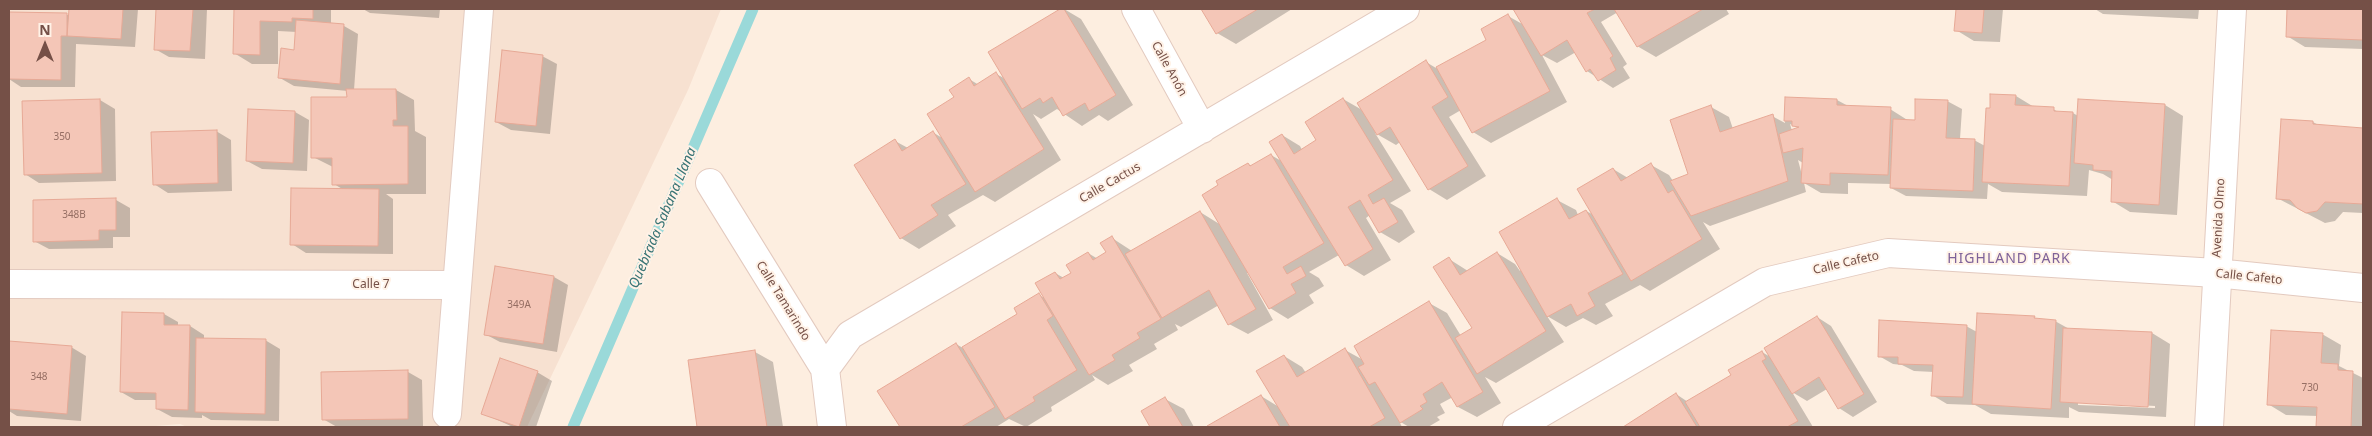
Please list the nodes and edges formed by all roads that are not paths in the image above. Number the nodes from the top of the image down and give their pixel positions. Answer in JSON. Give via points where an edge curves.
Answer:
{"nodes":[{"id":1,"x":479,"y":9,"type":"edge"},
{"id":2,"x":1136,"y":9,"type":"edge"},
{"id":3,"x":1405,"y":9,"type":"edge"},
{"id":4,"x":2232,"y":9,"type":"edge"},
{"id":5,"x":1202,"y":129,"type":"junction"},
{"id":6,"x":710,"y":183,"type":"dead end"},
{"id":7,"x":2216,"y":273,"type":"junction"},
{"id":8,"x":9,"y":284,"type":"edge"},
{"id":9,"x":457,"y":285,"type":"junction"},
{"id":10,"x":2363,"y":288,"type":"edge"},
{"id":11,"x":825,"y":368,"type":"junction"},
{"id":12,"x":447,"y":414,"type":"dead end"},
{"id":13,"x":832,"y":427,"type":"edge"},
{"id":14,"x":1517,"y":427,"type":"edge"},
{"id":15,"x":2208,"y":427,"type":"edge"}],
"edges":[{"from":1,"to":9,"type":"street"},
{"from":2,"to":5,"type":"street","name":"Calle Anón"},
{"from":3,"to":5,"type":"street","name":"Calle Cactus"},
{"from":4,"to":7,"type":"street","name":"Avenida Olmo"},
{"from":5,"to":11,"type":"street","name":"Calle Cactus","via":[[850,335]]},
{"from":6,"to":11,"type":"street","name":"Calle Tamarindo"},
{"from":7,"to":10,"type":"street","name":"Calle Cafeto"},
{"from":7,"to":14,"type":"street","name":"Calle Cafeto","via":[[1888,253],[1765,282]]},
{"from":7,"to":15,"type":"street","name":"Avenida Olmo"},
{"from":8,"to":9,"type":"street","name":"Calle 7"},
{"from":9,"to":12,"type":"street"},
{"from":11,"to":13,"type":"street","name":"Calle Tamarindo"}]}
